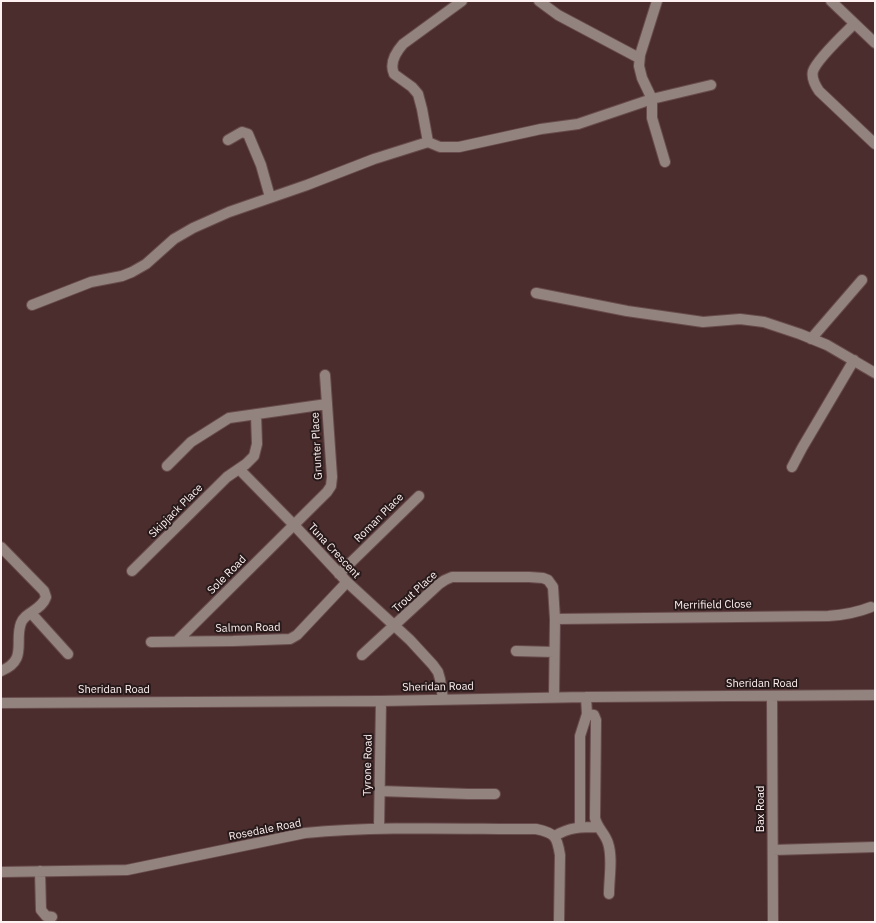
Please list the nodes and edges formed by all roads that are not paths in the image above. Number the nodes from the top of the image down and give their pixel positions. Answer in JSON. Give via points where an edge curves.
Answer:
{"nodes":[{"id":1,"x":462,"y":1,"type":"edge"},
{"id":2,"x":539,"y":1,"type":"edge"},
{"id":3,"x":657,"y":1,"type":"edge"},
{"id":4,"x":831,"y":1,"type":"edge"},
{"id":5,"x":854,"y":24,"type":"junction"},
{"id":6,"x":875,"y":43,"type":"edge"},
{"id":7,"x":639,"y":58,"type":"junction"},
{"id":8,"x":711,"y":85,"type":"dead end"},
{"id":9,"x":652,"y":99,"type":"junction"},
{"id":10,"x":228,"y":140,"type":"dead end"},
{"id":11,"x":428,"y":142,"type":"junction"},
{"id":12,"x":875,"y":144,"type":"edge"},
{"id":13,"x":665,"y":162,"type":"dead end"},
{"id":14,"x":270,"y":197,"type":"junction"},
{"id":15,"x":862,"y":280,"type":"dead end"},
{"id":16,"x":536,"y":293,"type":"dead end"},
{"id":17,"x":32,"y":305,"type":"dead end"},
{"id":18,"x":811,"y":339,"type":"junction"},
{"id":19,"x":854,"y":360,"type":"junction"},
{"id":20,"x":875,"y":373,"type":"edge"},
{"id":21,"x":325,"y":375,"type":"dead end"},
{"id":22,"x":327,"y":404,"type":"junction"},
{"id":23,"x":256,"y":414,"type":"junction"},
{"id":24,"x":167,"y":466,"type":"dead end"},
{"id":25,"x":792,"y":467,"type":"dead end"},
{"id":26,"x":239,"y":469,"type":"junction"},
{"id":27,"x":419,"y":496,"type":"dead end"},
{"id":28,"x":294,"y":525,"type":"junction"},
{"id":29,"x":1,"y":547,"type":"edge"},
{"id":30,"x":132,"y":571,"type":"dead end"},
{"id":31,"x":339,"y":574,"type":"junction"},
{"id":32,"x":347,"y":582,"type":"junction"},
{"id":33,"x":871,"y":607,"type":"dead end"},
{"id":34,"x":31,"y":613,"type":"junction"},
{"id":35,"x":555,"y":619,"type":"junction"},
{"id":36,"x":394,"y":626,"type":"junction"},
{"id":37,"x":177,"y":641,"type":"junction"},
{"id":38,"x":151,"y":642,"type":"dead end"},
{"id":39,"x":516,"y":652,"type":"dead end"},
{"id":40,"x":554,"y":652,"type":"junction"},
{"id":41,"x":68,"y":654,"type":"dead end"},
{"id":42,"x":362,"y":655,"type":"dead end"},
{"id":43,"x":1,"y":671,"type":"edge"},
{"id":44,"x":875,"y":695,"type":"edge"},
{"id":45,"x":772,"y":696,"type":"junction"},
{"id":46,"x":554,"y":697,"type":"junction"},
{"id":47,"x":586,"y":697,"type":"junction"},
{"id":48,"x":443,"y":699,"type":"junction"},
{"id":49,"x":381,"y":701,"type":"junction"},
{"id":50,"x":1,"y":703,"type":"edge"},
{"id":51,"x":587,"y":714,"type":"junction"},
{"id":52,"x":380,"y":792,"type":"junction"},
{"id":53,"x":495,"y":794,"type":"dead end"},
{"id":54,"x":580,"y":827,"type":"junction"},
{"id":55,"x":598,"y":827,"type":"junction"},
{"id":56,"x":379,"y":829,"type":"junction"},
{"id":57,"x":556,"y":836,"type":"junction"},
{"id":58,"x":875,"y":847,"type":"edge"},
{"id":59,"x":773,"y":850,"type":"junction"},
{"id":60,"x":40,"y":871,"type":"junction"},
{"id":61,"x":1,"y":872,"type":"edge"},
{"id":62,"x":609,"y":894,"type":"dead end"},
{"id":63,"x":52,"y":917,"type":"dead end"},
{"id":64,"x":559,"y":922,"type":"edge"},
{"id":65,"x":773,"y":922,"type":"edge"}],
"edges":[{"from":1,"to":11,"type":"street","via":[[403,44],[397,51],[392,65],[394,74],[412,87],[420,100]]},
{"from":2,"to":7,"type":"street","via":[[558,15]]},
{"from":3,"to":7,"type":"street"},
{"from":4,"to":5,"type":"street"},
{"from":5,"to":6,"type":"street"},
{"from":5,"to":12,"type":"street","via":[[815,68],[814,82],[819,91]]},
{"from":7,"to":9,"type":"street","via":[[640,71]]},
{"from":8,"to":9,"type":"street"},
{"from":9,"to":11,"type":"street","via":[[578,124],[541,129],[458,147],[440,147]]},
{"from":9,"to":13,"type":"street","via":[[652,118]]},
{"from":10,"to":14,"type":"street","via":[[242,132],[248,134],[261,165]]},
{"from":11,"to":14,"type":"street"},
{"from":14,"to":17,"type":"street","via":[[193,228],[174,239],[146,264],[132,272],[92,282]]},
{"from":15,"to":18,"type":"street"},
{"from":16,"to":18,"type":"street","via":[[627,311],[703,322],[740,319],[764,322]]},
{"from":18,"to":19,"type":"street"},
{"from":19,"to":20,"type":"street"},
{"from":19,"to":25,"type":"street"},
{"from":21,"to":22,"type":"street","name":"Grunter Place"},
{"from":22,"to":23,"type":"street"},
{"from":22,"to":28,"type":"street","name":"Grunter Place","via":[[331,486]]},
{"from":23,"to":24,"type":"street","via":[[229,418],[218,424],[191,442]]},
{"from":23,"to":26,"type":"street","via":[[256,452],[251,460]]},
{"from":26,"to":28,"type":"street","name":"Tuna Crescent"},
{"from":26,"to":30,"type":"street","name":"Skipjack Place","via":[[227,477]]},
{"from":27,"to":31,"type":"street","name":"Roman Place"},
{"from":28,"to":31,"type":"street","name":"Tuna Crescent"},
{"from":28,"to":37,"type":"street","name":"Sole Road"},
{"from":29,"to":34,"type":"street","via":[[44,591],[44,602]]},
{"from":31,"to":32,"type":"street","name":"Tuna Crescent"},
{"from":32,"to":36,"type":"street","name":"Tuna Crescent"},
{"from":32,"to":37,"type":"street","name":"Salmon Road","via":[[297,635],[290,639]]},
{"from":33,"to":35,"type":"street","name":"Merrifield Close","via":[[850,614],[828,616]]},
{"from":34,"to":41,"type":"street"},
{"from":34,"to":43,"type":"street","via":[[21,623],[19,655],[12,664]]},
{"from":35,"to":36,"type":"street","name":"Trout Place","via":[[555,595],[548,580],[530,577],[452,577],[445,580]]},
{"from":35,"to":40,"type":"street"},
{"from":36,"to":42,"type":"street","name":"Trout Place"},
{"from":36,"to":48,"type":"street","name":"Tuna Crescent","via":[[436,668]]},
{"from":37,"to":38,"type":"street","name":"Salmon Road"},
{"from":39,"to":40,"type":"street"},
{"from":40,"to":46,"type":"street"},
{"from":44,"to":45,"type":"street","name":"Sheridan Road"},
{"from":45,"to":47,"type":"street","name":"Sheridan Road"},
{"from":45,"to":59,"type":"street","name":"Bax Road"},
{"from":46,"to":47,"type":"street","name":"Sheridan Road"},
{"from":46,"to":48,"type":"street","name":"Sheridan Road"},
{"from":47,"to":51,"type":"street"},
{"from":48,"to":49,"type":"street","name":"Sheridan Road"},
{"from":49,"to":50,"type":"street","name":"Sheridan Road"},
{"from":49,"to":52,"type":"street","name":"Tyrone Road"},
{"from":51,"to":54,"type":"street","via":[[580,736]]},
{"from":51,"to":55,"type":"street","via":[[594,715],[596,720],[595,818]]},
{"from":52,"to":53,"type":"street"},
{"from":52,"to":56,"type":"street","name":"Tyrone Road"},
{"from":54,"to":55,"type":"street"},
{"from":54,"to":57,"type":"street","via":[[566,830]]},
{"from":55,"to":62,"type":"street","via":[[606,837],[609,849]]},
{"from":56,"to":57,"type":"street","name":"Rosedale Road","via":[[536,829]]},
{"from":56,"to":60,"type":"street","name":"Rosedale Road","via":[[305,833],[127,870]]},
{"from":57,"to":64,"type":"street","via":[[560,855]]},
{"from":58,"to":59,"type":"street"},
{"from":59,"to":65,"type":"street","name":"Bax Road"},
{"from":60,"to":61,"type":"street","name":"Rosedale Road"},
{"from":60,"to":63,"type":"street","via":[[41,910],[46,916]]}]}
